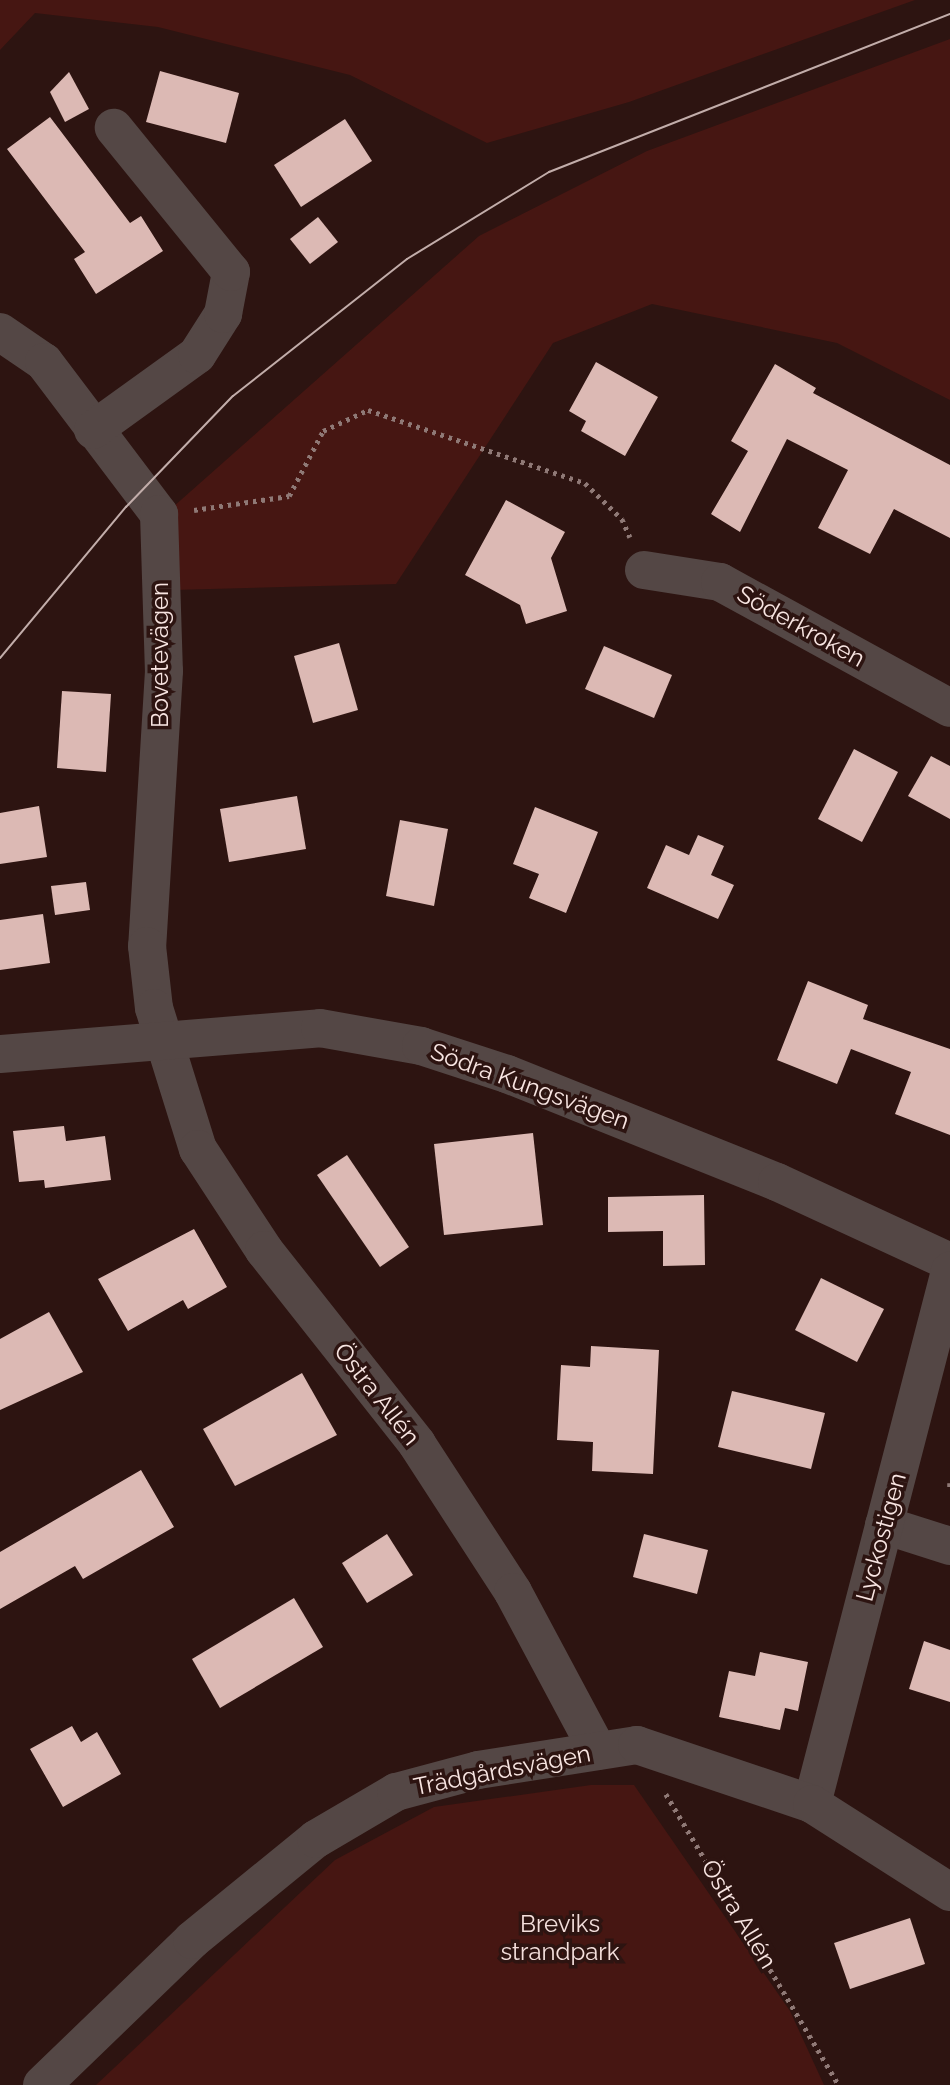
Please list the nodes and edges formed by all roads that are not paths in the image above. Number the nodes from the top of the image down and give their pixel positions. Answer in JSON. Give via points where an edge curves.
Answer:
{"nodes":[{"id":1,"x":114,"y":128,"type":"dead end"},
{"id":2,"x":0,"y":331,"type":"edge"},
{"id":3,"x":93,"y":430,"type":"junction"},
{"id":4,"x":644,"y":570,"type":"road end"},
{"id":5,"x":950,"y":708,"type":"edge"},
{"id":6,"x":164,"y":1038,"type":"junction"},
{"id":7,"x":0,"y":1054,"type":"edge"},
{"id":8,"x":950,"y":1262,"type":"edge"},
{"id":9,"x":950,"y":1271,"type":"edge"},
{"id":10,"x":938,"y":1369,"type":"edge"},
{"id":11,"x":884,"y":1525,"type":"junction"},
{"id":12,"x":950,"y":1546,"type":"edge"},
{"id":13,"x":598,"y":1751,"type":"junction"},
{"id":14,"x":812,"y":1804,"type":"junction"},
{"id":15,"x":950,"y":1892,"type":"edge"},
{"id":16,"x":42,"y":2085,"type":"edge"}],
"edges":[{"from":1,"to":3,"type":"street","via":[[231,272],[223,314],[197,355]]},
{"from":2,"to":3,"type":"street","via":[[44,362]]},
{"from":3,"to":6,"type":"street","name":"Bovetevägen","via":[[159,514],[164,671],[147,946],[154,1007]]},
{"from":4,"to":5,"type":"street","name":"Söderkroken","via":[[720,582]]},
{"from":6,"to":7,"type":"street","name":"Södra Kungsvägen"},
{"from":6,"to":8,"type":"street","name":"Södra Kungsvägen","via":[[320,1028],[421,1046],[507,1074],[764,1177]]},
{"from":6,"to":13,"type":"street","name":"Östra Allén","via":[[198,1149],[264,1250],[417,1444],[513,1592]]},
{"from":9,"to":10,"type":"street","name":"Lyckostigen"},
{"from":10,"to":11,"type":"street","name":"Lyckostigen"},
{"from":11,"to":12,"type":"street"},
{"from":11,"to":14,"type":"street","name":"Lyckostigen"},
{"from":13,"to":14,"type":"street","name":"Trädgårdsvägen","via":[[636,1745]]},
{"from":13,"to":16,"type":"street","name":"Trädgårdsvägen","via":[[478,1770],[396,1792],[316,1839],[192,1940]]},
{"from":14,"to":15,"type":"street","name":"Trädgårdsvägen"}]}
